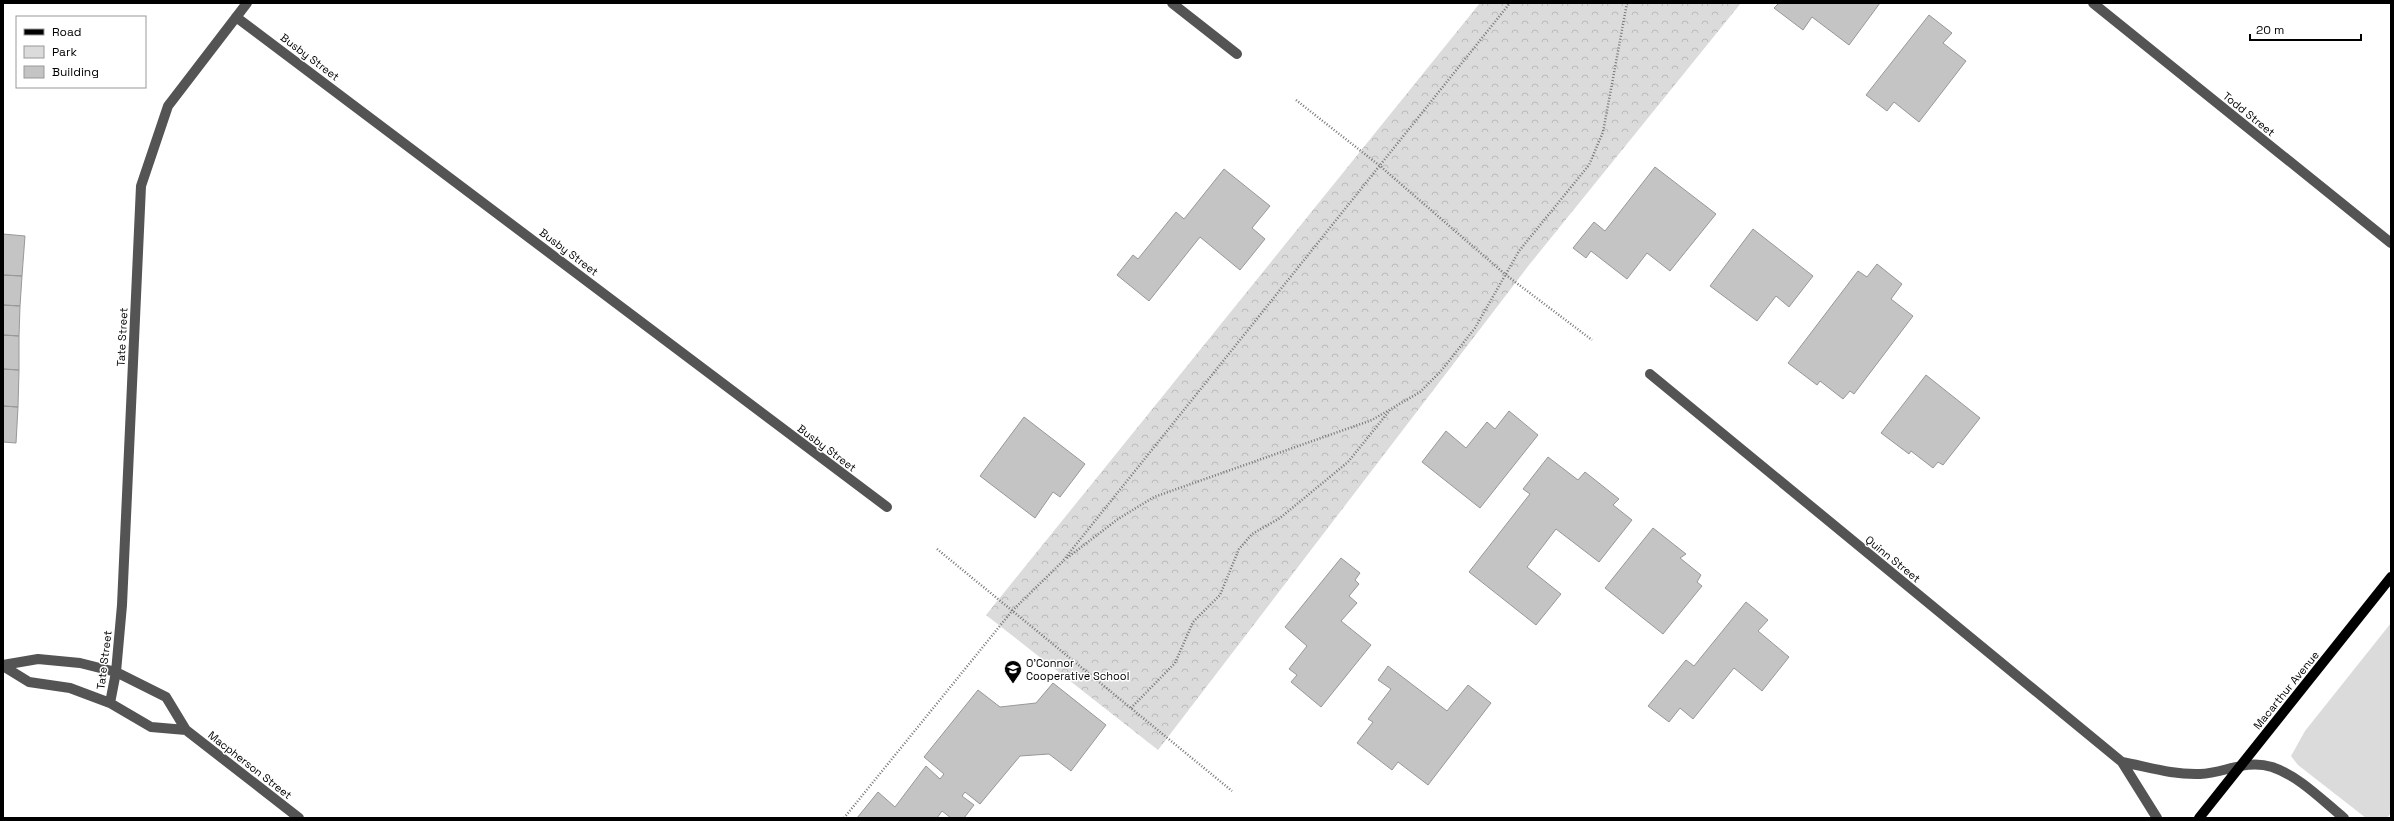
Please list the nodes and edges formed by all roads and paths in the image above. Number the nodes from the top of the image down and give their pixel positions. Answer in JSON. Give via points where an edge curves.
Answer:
{"nodes":[{"id":1,"x":247,"y":3,"type":"edge"},
{"id":2,"x":1172,"y":3,"type":"edge"},
{"id":3,"x":1510,"y":3,"type":"edge"},
{"id":4,"x":1627,"y":3,"type":"edge"},
{"id":5,"x":2093,"y":3,"type":"edge"},
{"id":6,"x":236,"y":17,"type":"junction"},
{"id":7,"x":1237,"y":54,"type":"dead end"},
{"id":8,"x":1296,"y":100,"type":"dead end"},
{"id":9,"x":1380,"y":166,"type":"junction"},
{"id":10,"x":2391,"y":243,"type":"edge"},
{"id":11,"x":1506,"y":275,"type":"junction"},
{"id":12,"x":1592,"y":340,"type":"dead end"},
{"id":13,"x":1650,"y":374,"type":"dead end"},
{"id":14,"x":1392,"y":408,"type":"junction"},
{"id":15,"x":887,"y":507,"type":"dead end"},
{"id":16,"x":937,"y":549,"type":"dead end"},
{"id":17,"x":1062,"y":562,"type":"junction"},
{"id":18,"x":2391,"y":577,"type":"edge"},
{"id":19,"x":1012,"y":611,"type":"junction"},
{"id":20,"x":3,"y":665,"type":"edge"},
{"id":21,"x":116,"y":672,"type":"junction"},
{"id":22,"x":110,"y":703,"type":"junction"},
{"id":23,"x":1131,"y":708,"type":"junction"},
{"id":24,"x":186,"y":730,"type":"junction"},
{"id":25,"x":2122,"y":762,"type":"junction"},
{"id":26,"x":2242,"y":764,"type":"junction"},
{"id":27,"x":1232,"y":791,"type":"dead end"},
{"id":28,"x":299,"y":818,"type":"edge"},
{"id":29,"x":844,"y":818,"type":"edge"},
{"id":30,"x":2157,"y":818,"type":"edge"},
{"id":31,"x":2199,"y":818,"type":"edge"},
{"id":32,"x":2344,"y":818,"type":"edge"}],
"edges":[{"from":1,"to":6,"type":"street","name":"Tate Street"},
{"from":2,"to":7,"type":"street"},
{"from":3,"to":9,"type":"path"},
{"from":4,"to":11,"type":"path","via":[[1603,132],[1589,165],[1519,251]]},
{"from":5,"to":10,"type":"street","name":"Todd Street"},
{"from":6,"to":15,"type":"street","name":"Busby Street"},
{"from":6,"to":21,"type":"street","name":"Tate Street","via":[[168,106],[141,186],[122,605]]},
{"from":8,"to":9,"type":"path"},
{"from":9,"to":11,"type":"path"},
{"from":9,"to":17,"type":"path"},
{"from":11,"to":12,"type":"path"},
{"from":11,"to":14,"type":"path","via":[[1475,328],[1442,371],[1420,392]]},
{"from":13,"to":25,"type":"street","name":"Quinn Street"},
{"from":14,"to":17,"type":"path","via":[[1372,420],[1154,497],[1118,519]]},
{"from":14,"to":23,"type":"path","via":[[1348,462],[1280,518],[1252,534],[1239,549],[1220,595],[1193,622],[1175,663]]},
{"from":16,"to":19,"type":"path"},
{"from":17,"to":19,"type":"path"},
{"from":18,"to":26,"type":"main road","name":"Macarthur Avenue"},
{"from":19,"to":23,"type":"path"},
{"from":19,"to":29,"type":"path"},
{"from":20,"to":21,"type":"street","name":"Macpherson Street","via":[[38,659],[80,663]]},
{"from":20,"to":22,"type":"street","name":"Macpherson Street","via":[[29,682],[70,688]]},
{"from":21,"to":22,"type":"street","name":"Tate Street"},
{"from":21,"to":24,"type":"street","name":"Macpherson Street","via":[[166,697]]},
{"from":22,"to":24,"type":"street","name":"Macpherson Street","via":[[151,727]]},
{"from":23,"to":27,"type":"path"},
{"from":24,"to":28,"type":"street","name":"Macpherson Street"},
{"from":25,"to":26,"type":"street","name":"Quinn Street","via":[[2175,773],[2202,774]]},
{"from":25,"to":30,"type":"street","name":"Quinn Street"},
{"from":26,"to":31,"type":"main road","name":"Macarthur Avenue"},
{"from":26,"to":32,"type":"street","name":"Quinn Street","via":[[2271,767],[2295,778]]}]}
